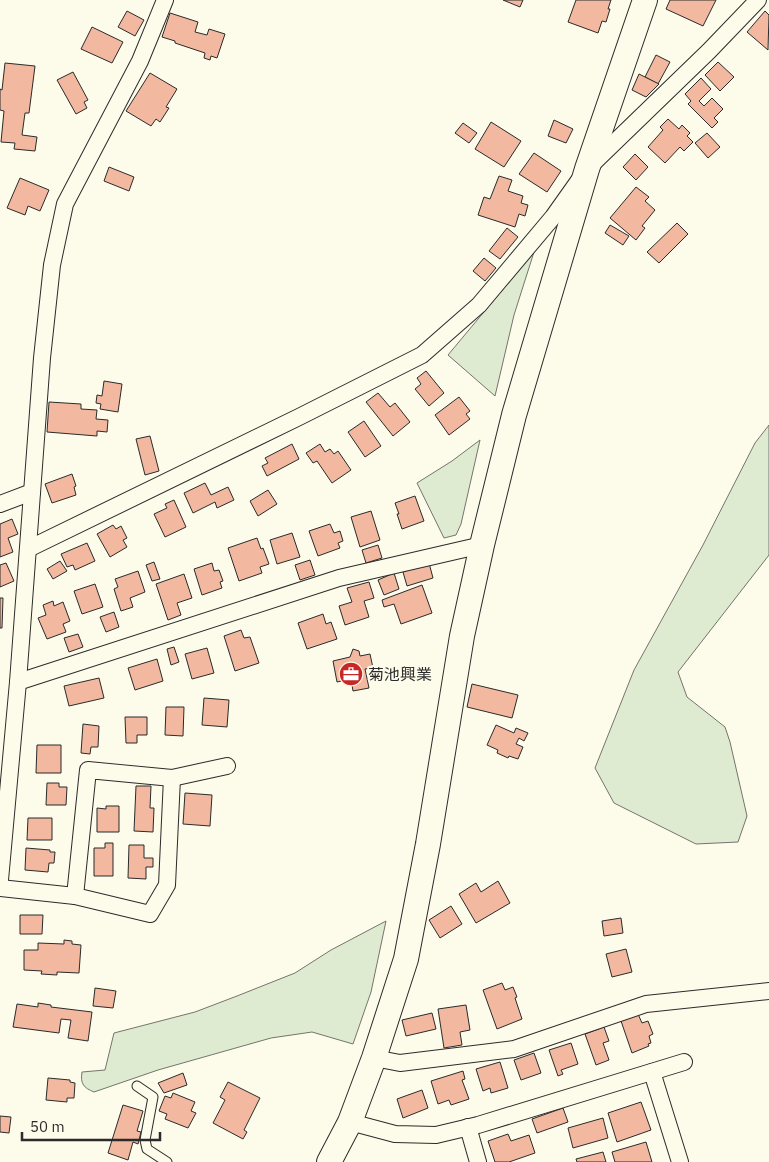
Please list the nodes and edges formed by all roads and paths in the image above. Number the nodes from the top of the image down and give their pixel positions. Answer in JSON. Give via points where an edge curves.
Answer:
{"nodes":[{"id":1,"x":165,"y":0,"type":"edge"},
{"id":2,"x":645,"y":0,"type":"edge"},
{"id":3,"x":758,"y":0,"type":"edge"},
{"id":4,"x":587,"y":169,"type":"junction"},
{"id":5,"x":32,"y":492,"type":"junction"},
{"id":6,"x":0,"y":504,"type":"edge"},
{"id":7,"x":482,"y":544,"type":"junction"},
{"id":8,"x":28,"y":549,"type":"junction"},
{"id":9,"x":18,"y":682,"type":"junction"},
{"id":10,"x":228,"y":766,"type":"dead end"},
{"id":11,"x":172,"y":778,"type":"junction"},
{"id":12,"x":0,"y":880,"type":"edge"},
{"id":13,"x":0,"y":888,"type":"edge"},
{"id":14,"x":75,"y":896,"type":"junction"},
{"id":15,"x":769,"y":991,"type":"edge"},
{"id":16,"x":374,"y":1058,"type":"junction"},
{"id":17,"x":684,"y":1062,"type":"dead end"},
{"id":18,"x":652,"y":1072,"type":"junction"},
{"id":19,"x":138,"y":1086,"type":"dead end"},
{"id":20,"x":350,"y":1122,"type":"junction"},
{"id":21,"x":468,"y":1127,"type":"junction"},
{"id":22,"x":167,"y":1162,"type":"edge"},
{"id":23,"x":329,"y":1162,"type":"edge"},
{"id":24,"x":478,"y":1162,"type":"edge"},
{"id":25,"x":680,"y":1162,"type":"edge"}],
"edges":[{"from":1,"to":5,"type":"street","via":[[140,61],[65,204],[52,265]]},
{"from":2,"to":4,"type":"street"},
{"from":3,"to":4,"type":"street"},
{"from":4,"to":7,"type":"street","via":[[514,416]]},
{"from":4,"to":8,"type":"street","via":[[553,217],[478,305],[422,355]]},
{"from":5,"to":6,"type":"street"},
{"from":5,"to":8,"type":"street"},
{"from":7,"to":9,"type":"street","via":[[339,578]]},
{"from":7,"to":16,"type":"street","via":[[462,636],[406,959]]},
{"from":8,"to":9,"type":"street"},
{"from":9,"to":12,"type":"street"},
{"from":10,"to":11,"type":"street"},
{"from":11,"to":14,"type":"street","via":[[88,770]]},
{"from":11,"to":14,"type":"street","via":[[167,885],[150,914]]},
{"from":13,"to":14,"type":"street"},
{"from":15,"to":16,"type":"street","via":[[646,1004],[514,1050],[400,1063]]},
{"from":16,"to":20,"type":"street"},
{"from":17,"to":18,"type":"street"},
{"from":18,"to":21,"type":"street"},
{"from":18,"to":25,"type":"street"},
{"from":19,"to":22,"type":"lane","via":[[153,1097],[145,1140],[147,1149]]},
{"from":20,"to":21,"type":"street","via":[[395,1134],[436,1135]]},
{"from":20,"to":23,"type":"street"},
{"from":21,"to":24,"type":"street"}]}
